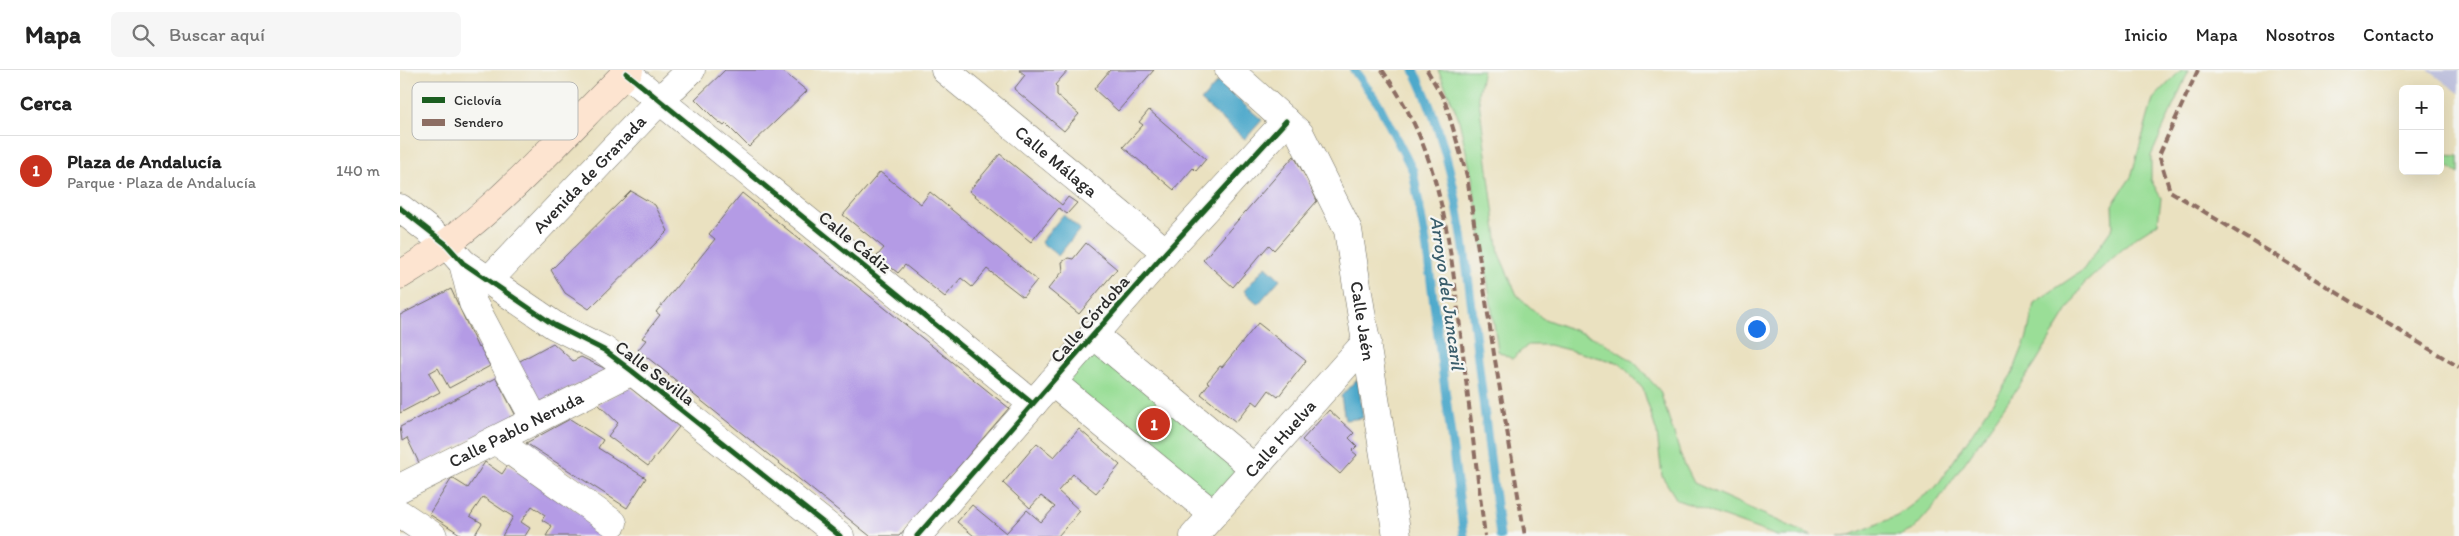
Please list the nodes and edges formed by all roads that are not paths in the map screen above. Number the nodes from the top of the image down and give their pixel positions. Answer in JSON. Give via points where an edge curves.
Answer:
{"nodes":[{"id":1,"x":691,"y":70,"type":"edge"},
{"id":2,"x":945,"y":70,"type":"edge"},
{"id":3,"x":1229,"y":70,"type":"edge"},
{"id":4,"x":628,"y":72,"type":"edge"},
{"id":5,"x":659,"y":101,"type":"junction"},
{"id":6,"x":578,"y":122,"type":"edge"},
{"id":7,"x":1286,"y":122,"type":"junction"},
{"id":8,"x":561,"y":140,"type":"edge"},
{"id":9,"x":400,"y":208,"type":"edge"},
{"id":10,"x":1166,"y":252,"type":"junction"},
{"id":11,"x":454,"y":254,"type":"junction"},
{"id":12,"x":400,"y":275,"type":"edge"},
{"id":13,"x":489,"y":280,"type":"junction"},
{"id":14,"x":1094,"y":335,"type":"junction"},
{"id":15,"x":1367,"y":342,"type":"junction"},
{"id":16,"x":632,"y":371,"type":"junction"},
{"id":17,"x":1052,"y":382,"type":"junction"},
{"id":18,"x":1033,"y":404,"type":"junction"},
{"id":19,"x":535,"y":420,"type":"junction"},
{"id":20,"x":495,"y":440,"type":"junction"},
{"id":21,"x":1254,"y":468,"type":"junction"},
{"id":22,"x":403,"y":479,"type":"edge"},
{"id":23,"x":400,"y":514,"type":"edge"},
{"id":24,"x":1213,"y":514,"type":"junction"},
{"id":25,"x":613,"y":523,"type":"dead end"},
{"id":26,"x":433,"y":536,"type":"edge"},
{"id":27,"x":840,"y":536,"type":"edge"},
{"id":28,"x":917,"y":536,"type":"edge"},
{"id":29,"x":1194,"y":536,"type":"edge"},
{"id":30,"x":1398,"y":536,"type":"edge"}],
"edges":[{"from":1,"to":5,"type":"street","name":"Avenida de Granada"},
{"from":2,"to":10,"type":"street","name":"Calle Málaga"},
{"from":3,"to":7,"type":"street","name":"Calle Jaén"},
{"from":4,"to":5,"type":"street","name":"Calle Cádiz"},
{"from":4,"to":6,"type":"street"},
{"from":5,"to":13,"type":"street","name":"Avenida de Granada"},
{"from":5,"to":18,"type":"street","name":"Calle Cádiz"},
{"from":7,"to":10,"type":"street","name":"Calle Córdoba"},
{"from":7,"to":15,"type":"street","name":"Calle Jaén","via":[[1300,134],[1348,230]]},
{"from":8,"to":11,"type":"street"},
{"from":9,"to":11,"type":"street","name":"Calle Sevilla"},
{"from":10,"to":14,"type":"street","name":"Calle Córdoba"},
{"from":11,"to":12,"type":"street"},
{"from":11,"to":13,"type":"street","name":"Calle Sevilla"},
{"from":11,"to":19,"type":"street","via":[[473,303]]},
{"from":13,"to":16,"type":"street","name":"Calle Sevilla","via":[[554,326],[604,350]]},
{"from":14,"to":17,"type":"street","name":"Calle Córdoba"},
{"from":14,"to":21,"type":"street"},
{"from":15,"to":21,"type":"street","name":"Calle Huelva"},
{"from":15,"to":30,"type":"street","name":"Calle Jaén"},
{"from":16,"to":19,"type":"street","name":"Calle Pablo Neruda"},
{"from":16,"to":27,"type":"street","name":"Calle Sevilla"},
{"from":17,"to":18,"type":"street","name":"Calle Córdoba"},
{"from":17,"to":24,"type":"street"},
{"from":18,"to":28,"type":"street","name":"Calle Córdoba"},
{"from":19,"to":20,"type":"street","name":"Calle Pablo Neruda"},
{"from":20,"to":22,"type":"street","name":"Calle Pablo Neruda"},
{"from":20,"to":25,"type":"street"},
{"from":21,"to":24,"type":"street","name":"Calle Huelva"},
{"from":23,"to":26,"type":"street"},
{"from":24,"to":29,"type":"street","name":"Calle Huelva"}]}
